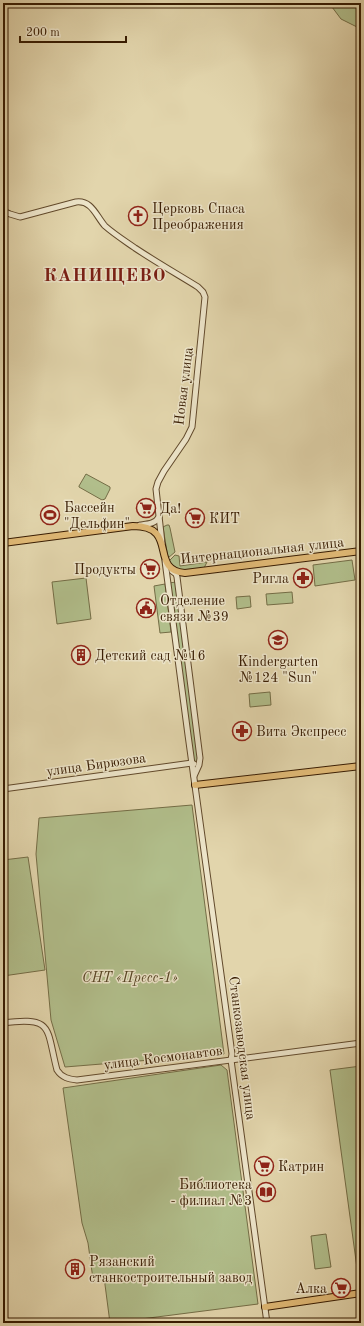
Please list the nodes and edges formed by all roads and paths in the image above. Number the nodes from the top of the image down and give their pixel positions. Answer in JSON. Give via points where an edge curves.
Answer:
{"nodes":[{"id":1,"x":3,"y":211,"type":"edge"},
{"id":2,"x":159,"y":516,"type":"junction"},
{"id":3,"x":133,"y":526,"type":"junction"},
{"id":4,"x":3,"y":543,"type":"edge"},
{"id":5,"x":162,"y":544,"type":"junction"},
{"id":6,"x":361,"y":551,"type":"edge"},
{"id":7,"x":164,"y":558,"type":"junction"},
{"id":8,"x":174,"y":571,"type":"junction"},
{"id":9,"x":185,"y":574,"type":"junction"},
{"id":10,"x":167,"y":577,"type":"junction"},
{"id":11,"x":178,"y":582,"type":"junction"},
{"id":12,"x":192,"y":763,"type":"junction"},
{"id":13,"x":200,"y":763,"type":"junction"},
{"id":14,"x":361,"y":766,"type":"edge"},
{"id":15,"x":194,"y":776,"type":"junction"},
{"id":16,"x":195,"y":785,"type":"junction"},
{"id":17,"x":3,"y":789,"type":"edge"},
{"id":18,"x":3,"y":1024,"type":"edge"},
{"id":19,"x":361,"y":1043,"type":"edge"},
{"id":20,"x":231,"y":1060,"type":"junction"},
{"id":21,"x":361,"y":1293,"type":"edge"},
{"id":22,"x":265,"y":1307,"type":"junction"},
{"id":23,"x":267,"y":1323,"type":"edge"}],
"edges":[{"from":1,"to":2,"type":"street","name":"Новая улица","via":[[20,217],[81,201],[90,206],[105,226],[123,240],[203,292],[205,297],[192,427],[158,482],[156,489]]},
{"from":2,"to":3,"type":"street","via":[[152,523]]},
{"from":2,"to":5,"type":"street","name":"Новая улица"},
{"from":3,"to":4,"type":"main road","name":"Интернациональная улица"},
{"from":3,"to":5,"type":"main road","name":"Интернациональная улица","via":[[151,529]]},
{"from":5,"to":7,"type":"main road","name":"Интернациональная улица"},
{"from":6,"to":9,"type":"main road","name":"Интернациональная улица"},
{"from":7,"to":8,"type":"main road","name":"Интернациональная улица"},
{"from":7,"to":10,"type":"street","name":"Станкозаводская улица"},
{"from":8,"to":9,"type":"main road","name":"Интернациональная улица"},
{"from":8,"to":10,"type":"street","via":[[169,571]]},
{"from":8,"to":11,"type":"street"},
{"from":9,"to":11,"type":"street"},
{"from":10,"to":12,"type":"street","name":"Станкозаводская улица"},
{"from":11,"to":13,"type":"street"},
{"from":12,"to":13,"type":"street","name":"улица Бирюзова"},
{"from":12,"to":15,"type":"street","name":"Станкозаводская улица"},
{"from":12,"to":17,"type":"street","name":"улица Бирюзова"},
{"from":13,"to":15,"type":"street"},
{"from":14,"to":16,"type":"main road"},
{"from":15,"to":16,"type":"street","name":"Станкозаводская улица"},
{"from":16,"to":20,"type":"street","name":"Станкозаводская улица"},
{"from":18,"to":20,"type":"street","name":"улица Космонавтов","via":[[22,1021],[39,1023],[50,1038],[57,1070],[64,1077],[77,1080]]},
{"from":19,"to":20,"type":"street","name":"улица Космонавтов"},
{"from":20,"to":22,"type":"street","name":"Станкозаводская улица"},
{"from":21,"to":22,"type":"main road"},
{"from":22,"to":23,"type":"street","name":"Станкозаводская улица"}]}
